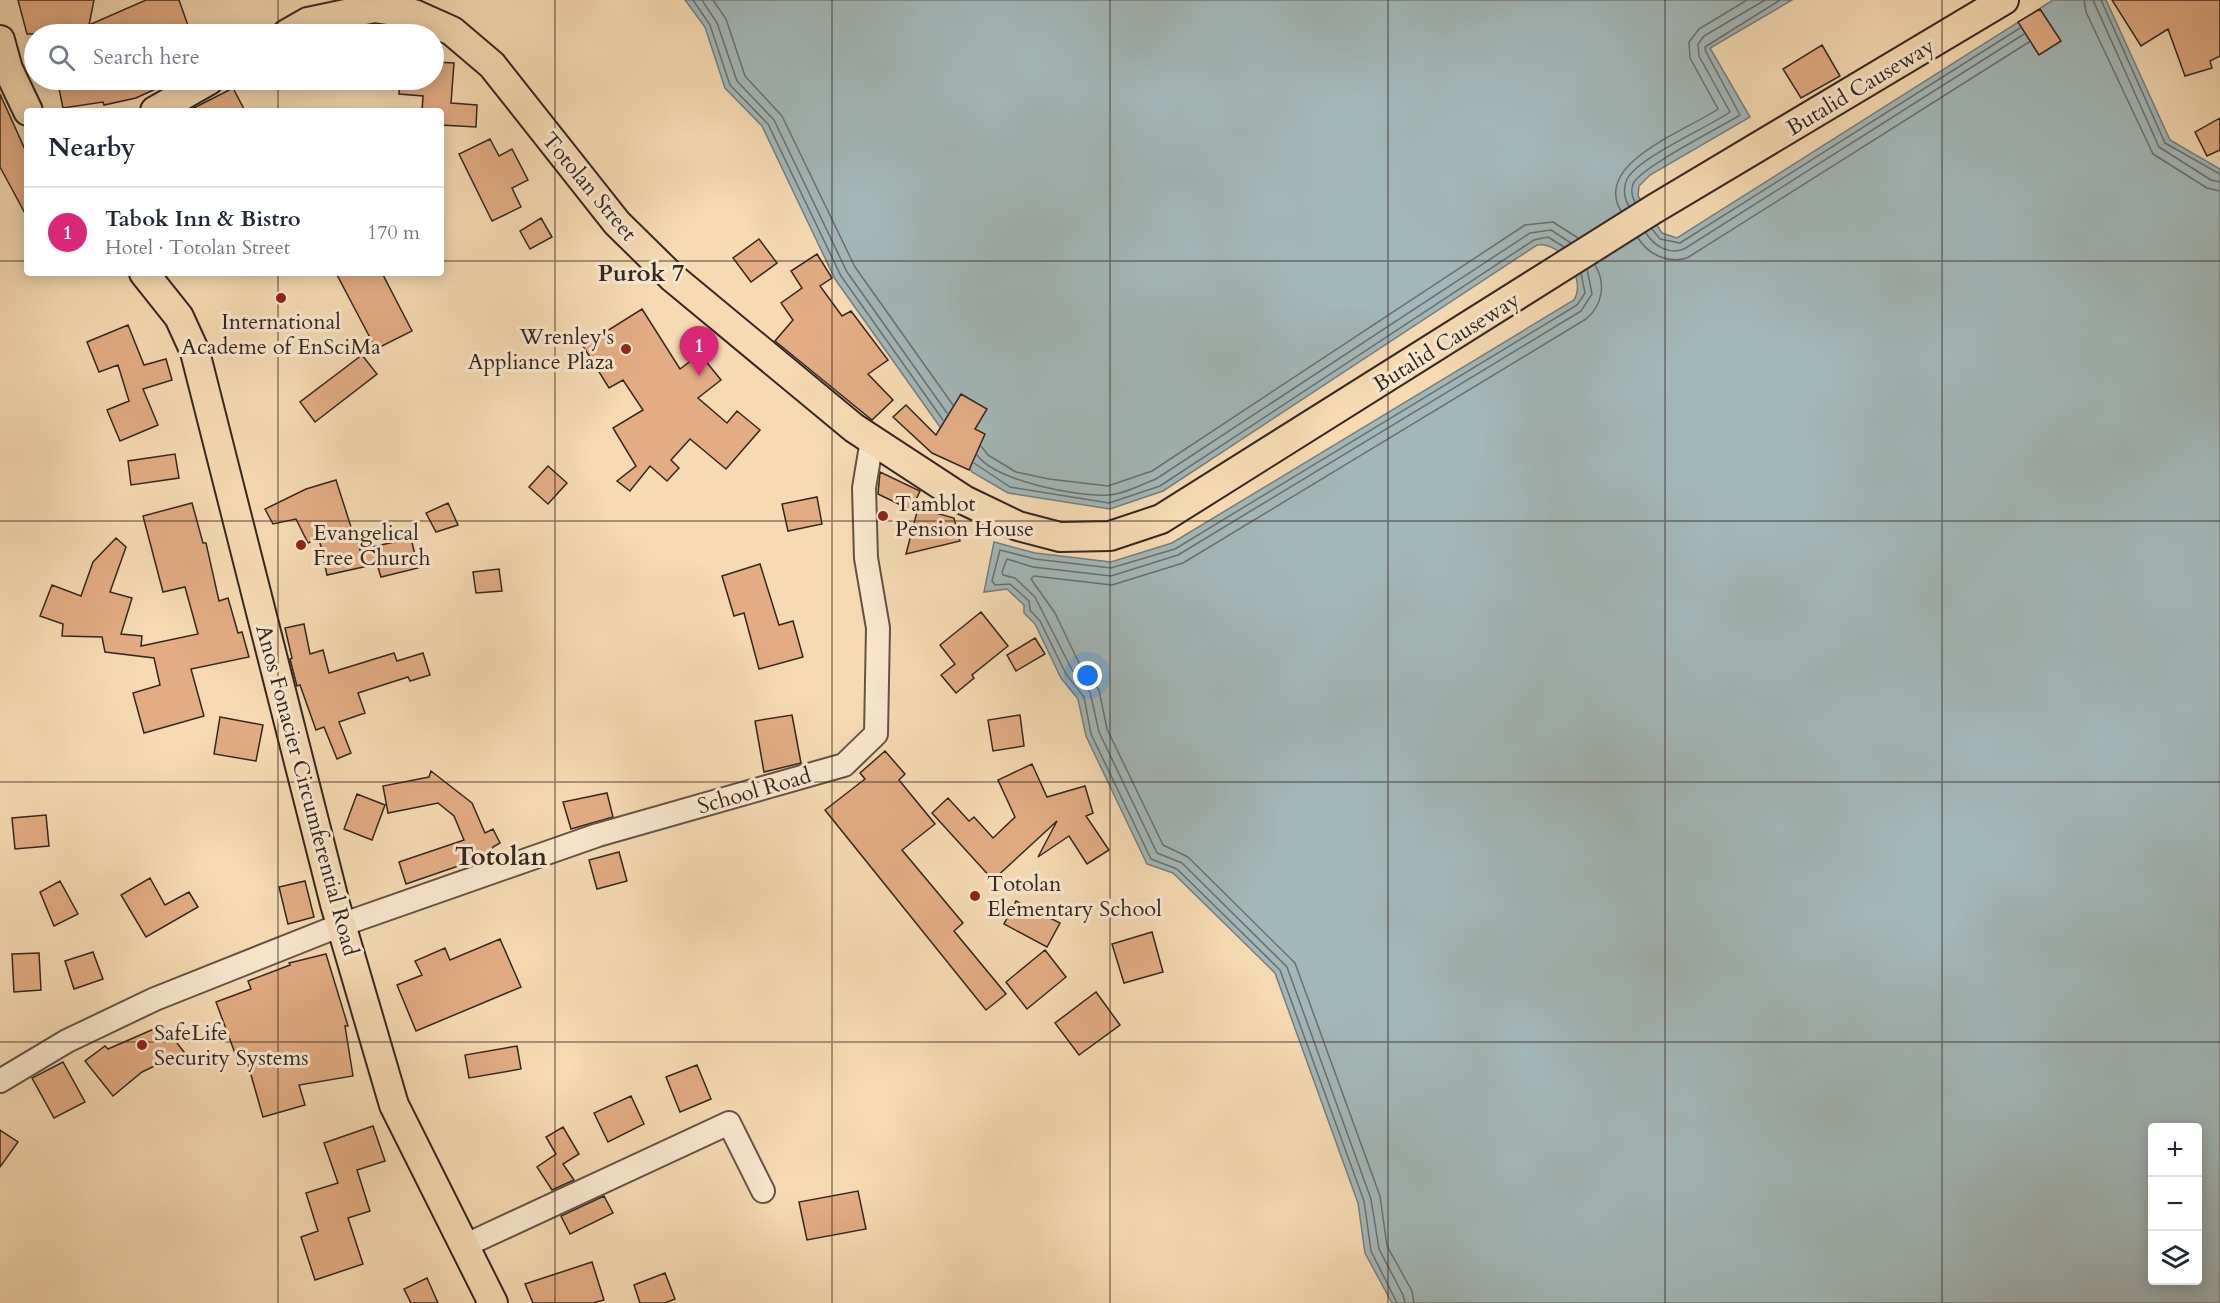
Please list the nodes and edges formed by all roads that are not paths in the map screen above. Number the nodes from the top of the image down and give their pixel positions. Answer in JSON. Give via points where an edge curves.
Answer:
{"nodes":[{"id":1,"x":2004,"y":0,"type":"edge"},
{"id":2,"x":304,"y":24,"type":"edge"},
{"id":3,"x":436,"y":24,"type":"edge"},
{"id":4,"x":444,"y":27,"type":"edge"},
{"id":5,"x":0,"y":40,"type":"edge"},
{"id":6,"x":4,"y":70,"type":"edge"},
{"id":7,"x":192,"y":90,"type":"edge"},
{"id":8,"x":26,"y":108,"type":"edge"},
{"id":9,"x":160,"y":108,"type":"edge"},
{"id":10,"x":146,"y":276,"type":"edge"},
{"id":11,"x":872,"y":440,"type":"junction"},
{"id":12,"x":341,"y":924,"type":"junction"},
{"id":13,"x":0,"y":1081,"type":"edge"},
{"id":14,"x":763,"y":1191,"type":"dead end"},
{"id":15,"x":464,"y":1246,"type":"junction"},
{"id":16,"x":494,"y":1303,"type":"edge"}],
"edges":[{"from":1,"to":11,"type":"main road","name":"Butalid Causeway","via":[[1654,209],[1161,519],[1110,536],[1060,537],[1018,526],[964,500]]},
{"from":2,"to":3,"type":"main road","name":"Totolan Street","via":[[374,9],[414,14]]},
{"from":4,"to":11,"type":"main road","name":"Totolan Street","via":[[492,65],[616,223],[673,278]]},
{"from":5,"to":6,"type":"main road"},
{"from":6,"to":8,"type":"main road"},
{"from":7,"to":9,"type":"main road"},
{"from":10,"to":12,"type":"main road","name":"Anos Fonacier Circumferential Road","via":[[178,317],[195,352]]},
{"from":11,"to":12,"type":"street","name":"School Road","via":[[864,488],[866,558],[878,628],[876,734],[844,765],[598,835]]},
{"from":12,"to":13,"type":"street","name":"School Road","via":[[155,999],[67,1041]]},
{"from":12,"to":15,"type":"main road","name":"Anos Fonacier Circumferential Road","via":[[394,1105]]},
{"from":14,"to":15,"type":"street","via":[[729,1123]]},
{"from":15,"to":16,"type":"main road","name":"Anos Fonacier Circumferential Road"}]}
